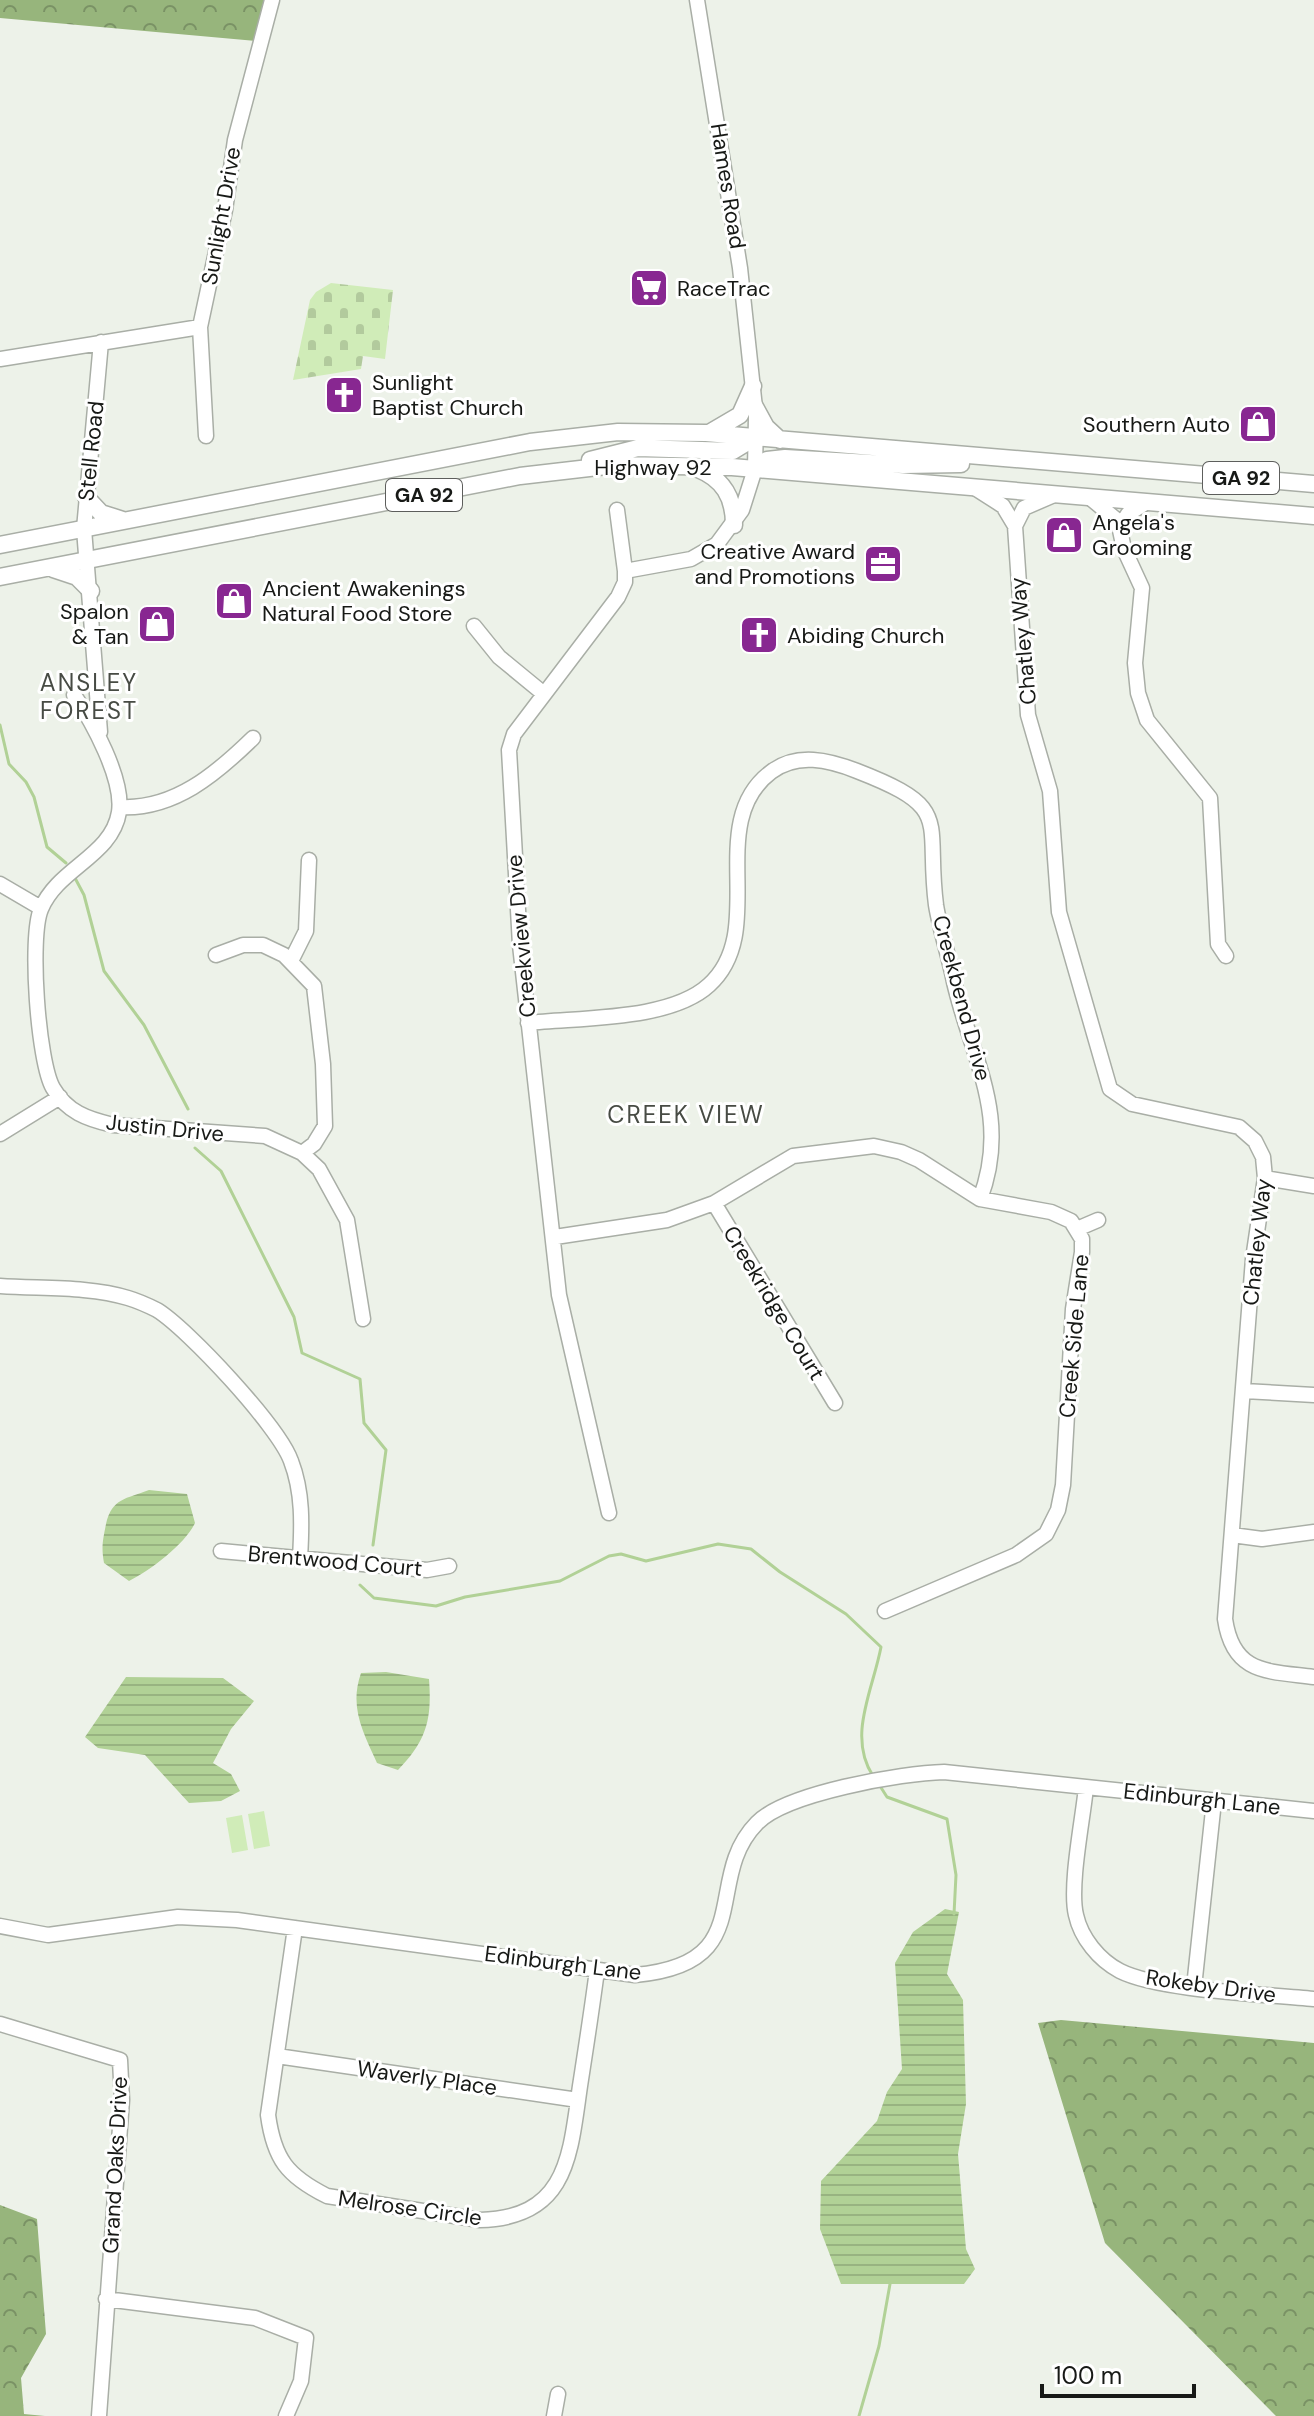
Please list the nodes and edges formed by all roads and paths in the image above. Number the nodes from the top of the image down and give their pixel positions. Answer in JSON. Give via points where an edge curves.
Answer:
{"nodes":[{"id":1,"x":272,"y":0,"type":"edge"},
{"id":2,"x":697,"y":0,"type":"edge"},
{"id":3,"x":200,"y":327,"type":"junction"},
{"id":4,"x":101,"y":342,"type":"junction"},
{"id":5,"x":0,"y":359,"type":"edge"},
{"id":6,"x":753,"y":386,"type":"junction"},
{"id":7,"x":754,"y":405,"type":"junction"},
{"id":8,"x":706,"y":433,"type":"junction"},
{"id":9,"x":206,"y":436,"type":"dead end"},
{"id":10,"x":756,"y":437,"type":"junction"},
{"id":11,"x":780,"y":440,"type":"junction"},
{"id":12,"x":994,"y":458,"type":"junction"},
{"id":13,"x":685,"y":464,"type":"junction"},
{"id":14,"x":571,"y":468,"type":"junction"},
{"id":15,"x":755,"y":469,"type":"junction"},
{"id":16,"x":1314,"y":484,"type":"edge"},
{"id":17,"x":975,"y":488,"type":"junction"},
{"id":18,"x":1056,"y":495,"type":"junction"},
{"id":19,"x":86,"y":497,"type":"junction"},
{"id":20,"x":1089,"y":497,"type":"junction"},
{"id":21,"x":1147,"y":502,"type":"junction"},
{"id":22,"x":617,"y":510,"type":"dead end"},
{"id":23,"x":1314,"y":516,"type":"edge"},
{"id":24,"x":124,"y":520,"type":"junction"},
{"id":25,"x":734,"y":525,"type":"junction"},
{"id":26,"x":1015,"y":526,"type":"junction"},
{"id":27,"x":1120,"y":527,"type":"junction"},
{"id":28,"x":84,"y":529,"type":"junction"},
{"id":29,"x":0,"y":545,"type":"edge"},
{"id":30,"x":88,"y":560,"type":"junction"},
{"id":31,"x":43,"y":568,"type":"junction"},
{"id":32,"x":625,"y":571,"type":"junction"},
{"id":33,"x":0,"y":577,"type":"edge"},
{"id":34,"x":91,"y":591,"type":"junction"},
{"id":35,"x":474,"y":626,"type":"dead end"},
{"id":36,"x":544,"y":694,"type":"junction"},
{"id":37,"x":74,"y":695,"type":"dead end"},
{"id":38,"x":100,"y":735,"type":"junction"},
{"id":39,"x":253,"y":738,"type":"dead end"},
{"id":40,"x":120,"y":807,"type":"junction"},
{"id":41,"x":309,"y":860,"type":"dead end"},
{"id":42,"x":0,"y":884,"type":"edge"},
{"id":43,"x":41,"y":908,"type":"junction"},
{"id":44,"x":216,"y":955,"type":"dead end"},
{"id":45,"x":1226,"y":956,"type":"dead end"},
{"id":46,"x":291,"y":961,"type":"junction"},
{"id":47,"x":528,"y":1023,"type":"junction"},
{"id":48,"x":60,"y":1097,"type":"junction"},
{"id":49,"x":0,"y":1134,"type":"edge"},
{"id":50,"x":302,"y":1153,"type":"junction"},
{"id":51,"x":1265,"y":1178,"type":"junction"},
{"id":52,"x":1314,"y":1186,"type":"edge"},
{"id":53,"x":980,"y":1199,"type":"junction"},
{"id":54,"x":714,"y":1203,"type":"junction"},
{"id":55,"x":1098,"y":1220,"type":"dead end"},
{"id":56,"x":1077,"y":1229,"type":"junction"},
{"id":57,"x":555,"y":1237,"type":"junction"},
{"id":58,"x":0,"y":1286,"type":"edge"},
{"id":59,"x":363,"y":1319,"type":"dead end"},
{"id":60,"x":1244,"y":1391,"type":"junction"},
{"id":61,"x":1314,"y":1395,"type":"edge"},
{"id":62,"x":835,"y":1403,"type":"dead end"},
{"id":63,"x":609,"y":1513,"type":"dead end"},
{"id":64,"x":1314,"y":1532,"type":"edge"},
{"id":65,"x":1232,"y":1535,"type":"junction"},
{"id":66,"x":221,"y":1551,"type":"dead end"},
{"id":67,"x":300,"y":1558,"type":"junction"},
{"id":68,"x":449,"y":1566,"type":"dead end"},
{"id":69,"x":885,"y":1611,"type":"dead end"},
{"id":70,"x":1314,"y":1677,"type":"edge"},
{"id":71,"x":1086,"y":1787,"type":"junction"},
{"id":72,"x":1214,"y":1801,"type":"junction"},
{"id":73,"x":1314,"y":1811,"type":"edge"},
{"id":74,"x":0,"y":1926,"type":"edge"},
{"id":75,"x":295,"y":1928,"type":"junction"},
{"id":76,"x":597,"y":1970,"type":"junction"},
{"id":77,"x":1194,"y":1987,"type":"junction"},
{"id":78,"x":1314,"y":1999,"type":"edge"},
{"id":79,"x":0,"y":2024,"type":"edge"},
{"id":80,"x":277,"y":2056,"type":"junction"},
{"id":81,"x":578,"y":2100,"type":"junction"},
{"id":82,"x":106,"y":2299,"type":"junction"},
{"id":83,"x":558,"y":2394,"type":"dead end"},
{"id":84,"x":99,"y":2416,"type":"edge"},
{"id":85,"x":286,"y":2416,"type":"edge"},
{"id":86,"x":554,"y":2416,"type":"edge"}],
"edges":[{"from":1,"to":3,"type":"street","name":"Sunlight Drive","via":[[235,140]]},
{"from":2,"to":6,"type":"street","name":"Hames Road","via":[[730,199]]},
{"from":3,"to":4,"type":"street"},
{"from":3,"to":9,"type":"street","name":"Sunlight Drive"},
{"from":4,"to":5,"type":"street"},
{"from":4,"to":19,"type":"street","name":"Stell Road"},
{"from":6,"to":7,"type":"street","name":"Hames Road"},
{"from":6,"to":8,"type":"main road","via":[[740,415]]},
{"from":7,"to":10,"type":"street","name":"Hames Road"},
{"from":7,"to":11,"type":"main road"},
{"from":8,"to":10,"type":"main road","name":"Highway 92","number":"GA 92"},
{"from":8,"to":24,"type":"main road","name":"Highway 92","number":"GA 92","via":[[562,437]]},
{"from":10,"to":11,"type":"main road","name":"Highway 92","number":"GA 92"},
{"from":10,"to":14,"type":"main road","via":[[733,451],[628,449]]},
{"from":10,"to":15,"type":"street","name":"Hames Road"},
{"from":11,"to":12,"type":"main road","name":"Highway 92","number":"GA 92"},
{"from":12,"to":15,"type":"main road","via":[[934,465],[785,458],[767,460]]},
{"from":12,"to":16,"type":"main road","name":"Highway 92","number":"GA 92"},
{"from":13,"to":14,"type":"main road","name":"Highway 92","number":"GA 92"},
{"from":13,"to":15,"type":"main road","name":"Highway 92","number":"GA 92"},
{"from":13,"to":25,"type":"main road","via":[[726,488]]},
{"from":14,"to":30,"type":"main road","name":"Highway 92","number":"GA 92"},
{"from":15,"to":17,"type":"main road","name":"Highway 92","number":"GA 92"},
{"from":15,"to":25,"type":"street"},
{"from":17,"to":18,"type":"main road","name":"Highway 92","number":"GA 92"},
{"from":17,"to":26,"type":"street","via":[[1003,506]]},
{"from":18,"to":20,"type":"main road","name":"Highway 92","number":"GA 92"},
{"from":18,"to":26,"type":"street","via":[[1029,505]]},
{"from":19,"to":24,"type":"main road","via":[[101,513]]},
{"from":19,"to":28,"type":"street","name":"Stell Road"},
{"from":20,"to":21,"type":"main road","name":"Highway 92","number":"GA 92"},
{"from":20,"to":27,"type":"street","via":[[1110,511]]},
{"from":21,"to":23,"type":"main road","name":"Highway 92","number":"GA 92"},
{"from":21,"to":27,"type":"street"},
{"from":22,"to":32,"type":"street"},
{"from":24,"to":28,"type":"main road","name":"Highway 92","number":"GA 92"},
{"from":25,"to":32,"type":"street","via":[[717,544],[691,559]]},
{"from":26,"to":51,"type":"street","name":"Chatley Way","via":[[1028,715],[1050,791],[1059,912],[1110,1089],[1132,1104],[1239,1127],[1260,1148]]},
{"from":27,"to":45,"type":"street","via":[[1142,588],[1135,644],[1138,693],[1147,720],[1210,798],[1218,944]]},
{"from":28,"to":29,"type":"main road","name":"Highway 92","number":"GA 92"},
{"from":28,"to":30,"type":"street","name":"Stell Road"},
{"from":30,"to":31,"type":"main road","name":"Highway 92","number":"GA 92"},
{"from":30,"to":34,"type":"street"},
{"from":31,"to":33,"type":"main road","name":"Highway 92","number":"GA 92"},
{"from":31,"to":34,"type":"main road","via":[[69,573]]},
{"from":32,"to":36,"type":"street","name":"Creekview Drive","via":[[618,597]]},
{"from":34,"to":38,"type":"street"},
{"from":35,"to":36,"type":"street","via":[[499,657]]},
{"from":36,"to":47,"type":"street","name":"Creekview Drive","via":[[514,734],[509,750]]},
{"from":37,"to":38,"type":"street"},
{"from":38,"to":40,"type":"street"},
{"from":39,"to":40,"type":"street","via":[[223,768],[165,803]]},
{"from":40,"to":43,"type":"street","name":"Justin Drive","via":[[107,842],[53,885]]},
{"from":41,"to":46,"type":"street","via":[[306,931]]},
{"from":42,"to":43,"type":"street"},
{"from":43,"to":48,"type":"street","name":"Justin Drive","via":[[35,947],[44,1067]]},
{"from":44,"to":46,"type":"street","via":[[243,945],[263,945]]},
{"from":46,"to":50,"type":"street","via":[[314,986],[323,1064],[325,1126]]},
{"from":47,"to":53,"type":"street","name":"Creekbend Drive","via":[[653,1010],[685,1001],[709,986],[725,965],[733,940],[742,809],[754,789],[783,764],[802,759],[848,768],[911,795],[934,831],[938,914],[993,1118],[991,1161]]},
{"from":47,"to":57,"type":"street","name":"Creekview Drive"},
{"from":48,"to":49,"type":"street"},
{"from":48,"to":50,"type":"street","name":"Justin Drive","via":[[88,1120],[265,1136]]},
{"from":50,"to":59,"type":"street","name":"Justin Drive","via":[[319,1169],[347,1220]]},
{"from":51,"to":52,"type":"street"},
{"from":51,"to":60,"type":"street","name":"Chatley Way"},
{"from":53,"to":54,"type":"street","name":"Creek Side Lane","via":[[919,1160],[874,1146],[793,1156]]},
{"from":53,"to":56,"type":"street","name":"Creek Side Lane","via":[[1051,1212]]},
{"from":54,"to":57,"type":"street","name":"Creek Side Lane","via":[[667,1220]]},
{"from":54,"to":62,"type":"street","name":"Creekridge Court"},
{"from":55,"to":56,"type":"street"},
{"from":56,"to":69,"type":"street","name":"Creek Side Lane","via":[[1082,1252],[1073,1309],[1063,1485],[1053,1523],[1034,1546]]},
{"from":57,"to":63,"type":"street","name":"Creekview Drive","via":[[563,1322]]},
{"from":58,"to":67,"type":"street","via":[[105,1293],[157,1311],[182,1330],[244,1396],[291,1458],[302,1516]]},
{"from":60,"to":61,"type":"street"},
{"from":60,"to":65,"type":"street","name":"Chatley Way"},
{"from":64,"to":65,"type":"street","via":[[1262,1539]]},
{"from":65,"to":70,"type":"street","name":"Chatley Way","via":[[1225,1619],[1233,1648],[1257,1669]]},
{"from":66,"to":67,"type":"street","name":"Brentwood Court"},
{"from":67,"to":68,"type":"street","name":"Brentwood Court","via":[[427,1570]]},
{"from":71,"to":72,"type":"street","name":"Edinburgh Lane"},
{"from":71,"to":76,"type":"street","name":"Edinburgh Lane","via":[[910,1773],[788,1806],[759,1820],[743,1840],[720,1928],[706,1947],[686,1964],[664,1972]]},
{"from":71,"to":77,"type":"street","name":"Rokeby Drive","via":[[1075,1914],[1086,1940],[1122,1972]]},
{"from":72,"to":73,"type":"street","name":"Edinburgh Lane"},
{"from":72,"to":77,"type":"street"},
{"from":74,"to":75,"type":"street","name":"Edinburgh Lane","via":[[48,1935],[178,1917]]},
{"from":75,"to":76,"type":"street","name":"Edinburgh Lane"},
{"from":75,"to":80,"type":"street","name":"Melrose Circle"},
{"from":76,"to":81,"type":"street","name":"Melrose Circle"},
{"from":77,"to":78,"type":"street","name":"Rokeby Drive"},
{"from":79,"to":82,"type":"street","name":"Grand Oaks Drive","via":[[120,2060],[122,2100]]},
{"from":80,"to":81,"type":"street","name":"Waverly Place"},
{"from":80,"to":81,"type":"street","name":"Melrose Circle","via":[[268,2115],[272,2143],[305,2186],[327,2196],[480,2220],[505,2219],[545,2200],[569,2163]]},
{"from":82,"to":84,"type":"street","name":"Grand Oaks Drive"},
{"from":82,"to":85,"type":"street","via":[[255,2318],[306,2338],[301,2381]]},
{"from":83,"to":86,"type":"street"}]}
